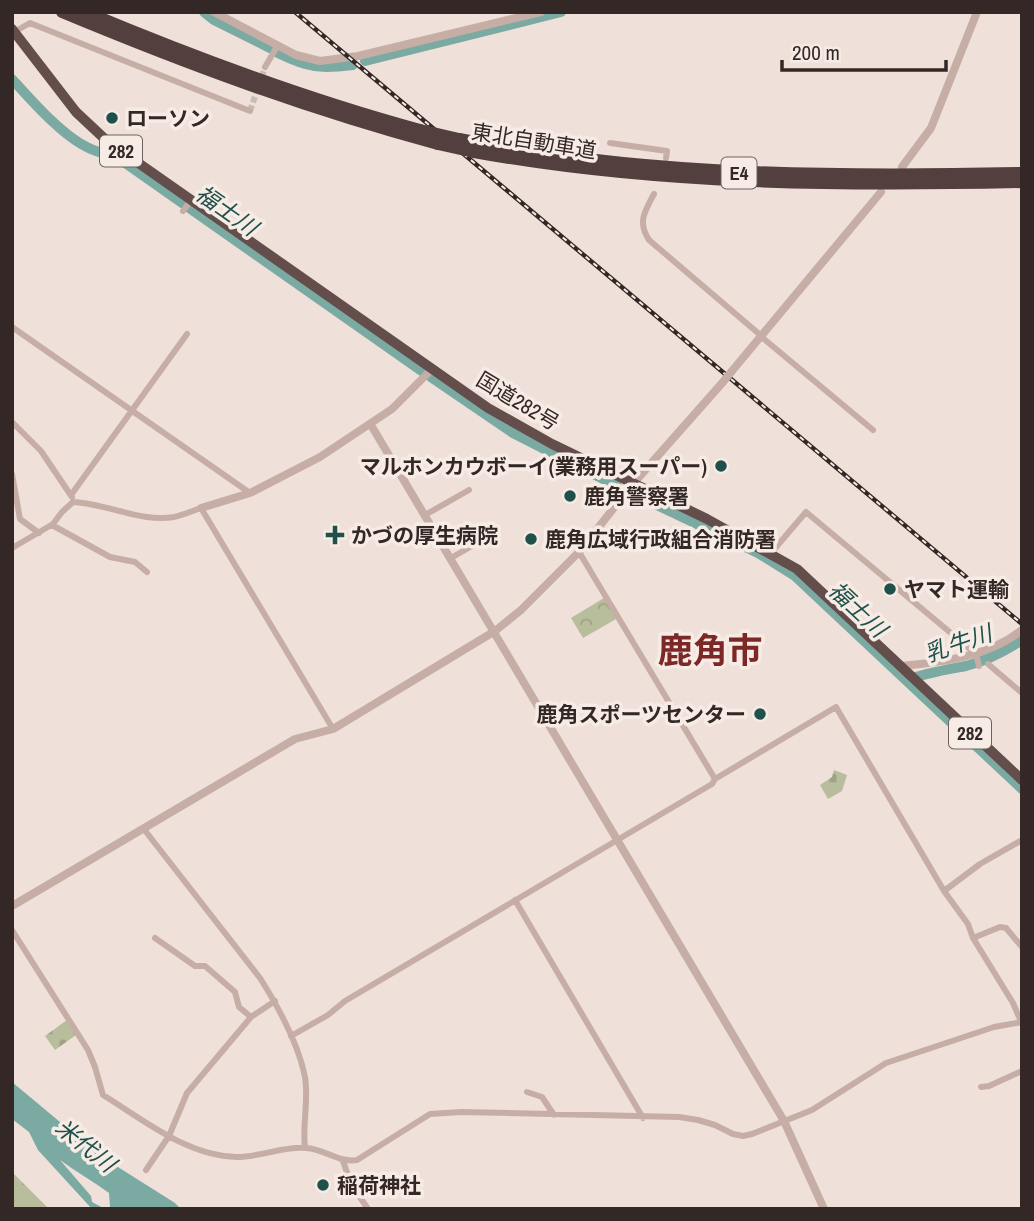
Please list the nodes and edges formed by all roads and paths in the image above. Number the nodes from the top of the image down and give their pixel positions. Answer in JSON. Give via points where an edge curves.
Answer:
{"nodes":[{"id":1,"x":62,"y":12,"type":"edge"},
{"id":2,"x":86,"y":12,"type":"edge"},
{"id":3,"x":214,"y":12,"type":"edge"},
{"id":4,"x":541,"y":12,"type":"edge"},
{"id":5,"x":977,"y":12,"type":"edge"},
{"id":6,"x":13,"y":30,"type":"edge"},
{"id":7,"x":278,"y":45,"type":"junction"},
{"id":8,"x":265,"y":66,"type":"tunnel mouth"},
{"id":9,"x":250,"y":111,"type":"dead end"},
{"id":10,"x":610,"y":143,"type":"dead end"},
{"id":11,"x":666,"y":158,"type":"dead end"},
{"id":12,"x":902,"y":167,"type":"dead end"},
{"id":13,"x":1022,"y":173,"type":"edge"},
{"id":14,"x":1022,"y":182,"type":"edge"},
{"id":15,"x":881,"y":191,"type":"dead end"},
{"id":16,"x":654,"y":194,"type":"dead end"},
{"id":17,"x":191,"y":200,"type":"junction"},
{"id":18,"x":183,"y":211,"type":"dead end"},
{"id":19,"x":12,"y":327,"type":"edge"},
{"id":20,"x":758,"y":333,"type":"dead end"},
{"id":21,"x":187,"y":334,"type":"dead end"},
{"id":22,"x":765,"y":339,"type":"dead end"},
{"id":23,"x":432,"y":369,"type":"junction"},
{"id":24,"x":131,"y":410,"type":"junction"},
{"id":25,"x":12,"y":422,"type":"edge"},
{"id":26,"x":371,"y":425,"type":"junction"},
{"id":27,"x":873,"y":430,"type":"dead end"},
{"id":28,"x":12,"y":474,"type":"edge"},
{"id":29,"x":632,"y":485,"type":"junction"},
{"id":30,"x":470,"y":490,"type":"dead end"},
{"id":31,"x":250,"y":493,"type":"junction"},
{"id":32,"x":72,"y":499,"type":"junction"},
{"id":33,"x":201,"y":508,"type":"junction"},
{"id":34,"x":425,"y":516,"type":"junction"},
{"id":35,"x":52,"y":525,"type":"junction"},
{"id":36,"x":496,"y":532,"type":"dead end"},
{"id":37,"x":39,"y":533,"type":"junction"},
{"id":38,"x":12,"y":548,"type":"edge"},
{"id":39,"x":579,"y":552,"type":"junction"},
{"id":40,"x":771,"y":553,"type":"junction"},
{"id":41,"x":452,"y":558,"type":"junction"},
{"id":42,"x":147,"y":572,"type":"dead end"},
{"id":43,"x":1022,"y":630,"type":"edge"},
{"id":44,"x":495,"y":631,"type":"junction"},
{"id":45,"x":976,"y":656,"type":"junction"},
{"id":46,"x":988,"y":664,"type":"dead end"},
{"id":47,"x":979,"y":666,"type":"dead end"},
{"id":48,"x":903,"y":669,"type":"junction"},
{"id":49,"x":1022,"y":693,"type":"edge"},
{"id":50,"x":333,"y":729,"type":"junction"},
{"id":51,"x":715,"y":779,"type":"junction"},
{"id":52,"x":1022,"y":780,"type":"edge"},
{"id":53,"x":143,"y":828,"type":"junction"},
{"id":54,"x":618,"y":839,"type":"junction"},
{"id":55,"x":1022,"y":840,"type":"edge"},
{"id":56,"x":944,"y":891,"type":"junction"},
{"id":57,"x":515,"y":900,"type":"junction"},
{"id":58,"x":12,"y":906,"type":"edge"},
{"id":59,"x":12,"y":930,"type":"edge"},
{"id":60,"x":155,"y":937,"type":"dead end"},
{"id":61,"x":973,"y":938,"type":"junction"},
{"id":62,"x":1022,"y":947,"type":"edge"},
{"id":63,"x":275,"y":1001,"type":"junction"},
{"id":64,"x":251,"y":1017,"type":"junction"},
{"id":65,"x":1021,"y":1023,"type":"edge"},
{"id":66,"x":291,"y":1035,"type":"junction"},
{"id":67,"x":1022,"y":1071,"type":"edge"},
{"id":68,"x":981,"y":1087,"type":"dead end"},
{"id":69,"x":527,"y":1092,"type":"dead end"},
{"id":70,"x":554,"y":1115,"type":"junction"},
{"id":71,"x":642,"y":1118,"type":"junction"},
{"id":72,"x":784,"y":1121,"type":"junction"},
{"id":73,"x":169,"y":1136,"type":"junction"},
{"id":74,"x":305,"y":1148,"type":"junction"},
{"id":75,"x":343,"y":1161,"type":"junction"},
{"id":76,"x":146,"y":1170,"type":"dead end"},
{"id":77,"x":368,"y":1209,"type":"edge"},
{"id":78,"x":824,"y":1209,"type":"edge"}],
"edges":[{"from":1,"to":14,"type":"highway","name":"東北自動車道","number":"E4","bridge":true,"via":[[265,92],[474,152],[693,179],[823,184]]},
{"from":2,"to":13,"type":"highway","name":"東北自動車道","number":"E4","bridge":true,"via":[[325,103],[459,139],[565,158],[693,170],[823,175]]},
{"from":3,"to":7,"type":"street"},
{"from":4,"to":7,"type":"street","via":[[333,60],[309,60]]},
{"from":5,"to":12,"type":"street","via":[[931,128]]},
{"from":6,"to":9,"type":"street","via":[[30,23]]},
{"from":6,"to":17,"type":"highway","name":"国道282号","number":"282","via":[[91,126]]},
{"from":7,"to":8,"type":"street"},
{"from":10,"to":11,"type":"street","via":[[667,151]]},
{"from":15,"to":29,"type":"street","bridge":true},
{"from":16,"to":20,"type":"street","via":[[642,230],[649,240]]},
{"from":17,"to":18,"type":"street"},
{"from":17,"to":23,"type":"highway","name":"国道282号","number":"282"},
{"from":19,"to":24,"type":"street"},
{"from":21,"to":24,"type":"street"},
{"from":22,"to":27,"type":"street"},
{"from":23,"to":26,"type":"street"},
{"from":23,"to":29,"type":"highway","name":"国道282号","number":"282","via":[[524,429]]},
{"from":24,"to":31,"type":"street"},
{"from":24,"to":32,"type":"street"},
{"from":25,"to":32,"type":"street","via":[[41,451]]},
{"from":26,"to":31,"type":"street"},
{"from":26,"to":34,"type":"street"},
{"from":28,"to":37,"type":"street","via":[[20,519]]},
{"from":29,"to":39,"type":"street"},
{"from":29,"to":40,"type":"highway","name":"国道282号","number":"282"},
{"from":30,"to":34,"type":"street"},
{"from":31,"to":33,"type":"street"},
{"from":32,"to":33,"type":"street","via":[[159,518]]},
{"from":32,"to":35,"type":"street"},
{"from":33,"to":50,"type":"street"},
{"from":34,"to":41,"type":"street"},
{"from":35,"to":37,"type":"street"},
{"from":35,"to":42,"type":"street","via":[[110,556],[135,562]]},
{"from":36,"to":41,"type":"street"},
{"from":37,"to":38,"type":"street"},
{"from":39,"to":44,"type":"street"},
{"from":39,"to":51,"type":"street"},
{"from":40,"to":45,"type":"street","via":[[806,512]]},
{"from":40,"to":48,"type":"highway","name":"国道282号","number":"282","via":[[811,582]]},
{"from":41,"to":44,"type":"street"},
{"from":43,"to":45,"type":"street"},
{"from":44,"to":50,"type":"street"},
{"from":44,"to":54,"type":"street"},
{"from":45,"to":47,"type":"street"},
{"from":45,"to":48,"type":"street"},
{"from":46,"to":49,"type":"street"},
{"from":48,"to":52,"type":"highway","name":"国道282号","number":"282"},
{"from":50,"to":53,"type":"street","via":[[295,738]]},
{"from":51,"to":54,"type":"street"},
{"from":51,"to":56,"type":"street","via":[[836,708]]},
{"from":53,"to":58,"type":"street"},
{"from":53,"to":63,"type":"street"},
{"from":54,"to":57,"type":"street"},
{"from":54,"to":72,"type":"street"},
{"from":55,"to":56,"type":"street"},
{"from":56,"to":61,"type":"street"},
{"from":57,"to":66,"type":"street"},
{"from":57,"to":71,"type":"street"},
{"from":59,"to":73,"type":"street","via":[[88,1050],[103,1095]]},
{"from":60,"to":64,"type":"street","via":[[195,966],[205,966],[235,992],[239,1007]]},
{"from":61,"to":62,"type":"street","via":[[1006,928]]},
{"from":61,"to":65,"type":"street"},
{"from":63,"to":64,"type":"street"},
{"from":63,"to":66,"type":"street"},
{"from":64,"to":73,"type":"street","via":[[187,1093]]},
{"from":65,"to":72,"type":"street","via":[[994,1027],[886,1063],[824,1103]]},
{"from":66,"to":74,"type":"street","via":[[305,1076]]},
{"from":67,"to":68,"type":"street"},
{"from":69,"to":70,"type":"street","via":[[542,1097]]},
{"from":70,"to":71,"type":"street"},
{"from":70,"to":75,"type":"street","via":[[430,1114],[366,1156]]},
{"from":71,"to":72,"type":"street","via":[[698,1120],[743,1136]]},
{"from":72,"to":78,"type":"street"},
{"from":73,"to":74,"type":"street","via":[[199,1151],[239,1157]]},
{"from":73,"to":76,"type":"street"},
{"from":74,"to":75,"type":"street"},
{"from":75,"to":77,"type":"street","via":[[351,1184]]}]}
